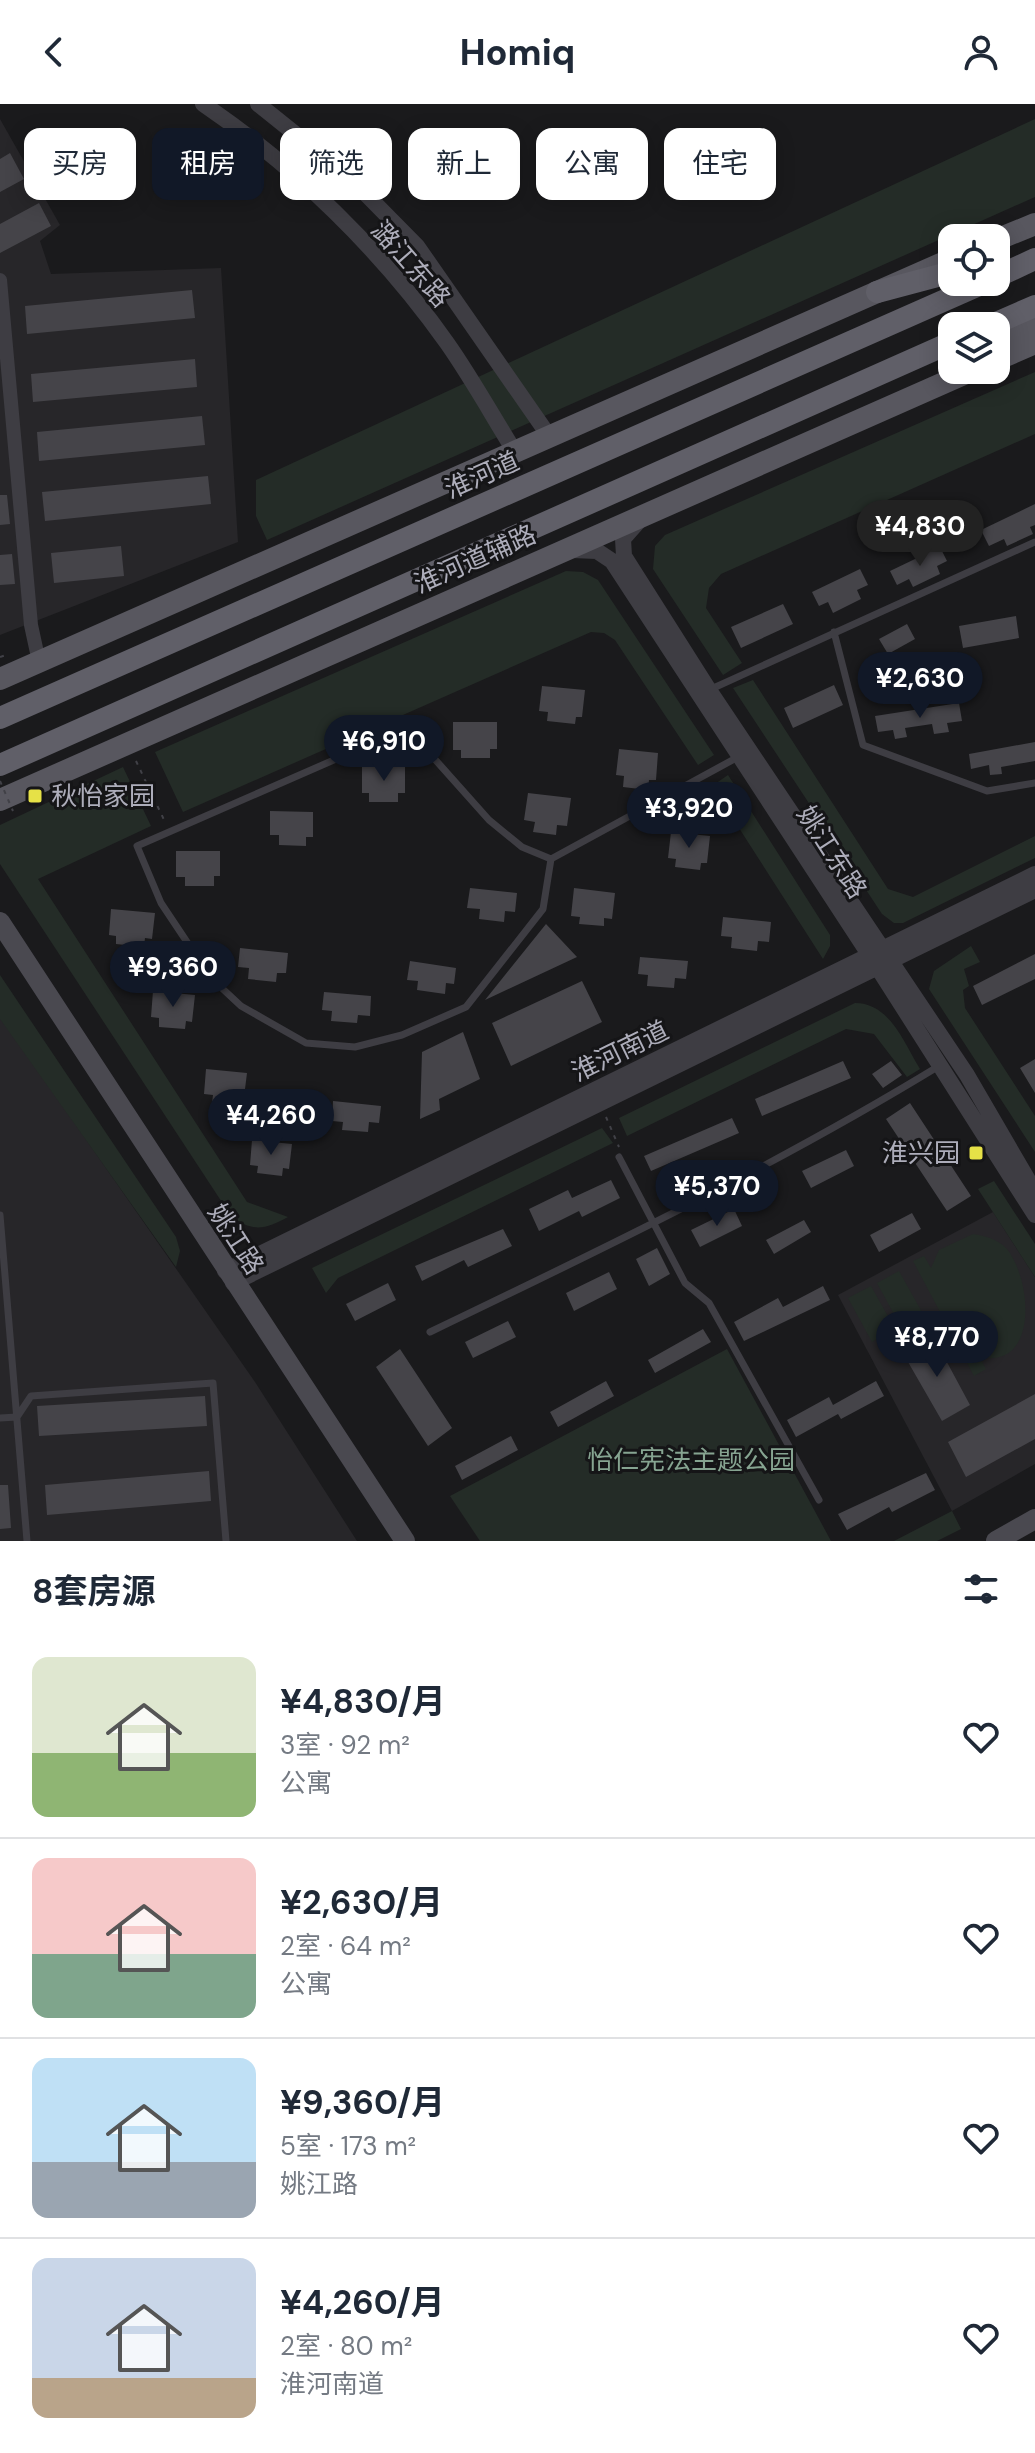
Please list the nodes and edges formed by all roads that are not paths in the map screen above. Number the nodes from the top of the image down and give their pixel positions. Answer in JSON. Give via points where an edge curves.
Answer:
{"nodes":[{"id":1,"x":203,"y":104,"type":"edge"},
{"id":2,"x":258,"y":104,"type":"edge"},
{"id":3,"x":1035,"y":224,"type":"edge"},
{"id":4,"x":1010,"y":234,"type":"edge"},
{"id":5,"x":1035,"y":249,"type":"edge"},
{"id":6,"x":1010,"y":256,"type":"edge"},
{"id":7,"x":1035,"y":259,"type":"edge"},
{"id":8,"x":938,"y":265,"type":"edge"},
{"id":9,"x":1010,"y":271,"type":"edge"},
{"id":10,"x":938,"y":276,"type":"edge"},
{"id":11,"x":0,"y":280,"type":"edge"},
{"id":12,"x":877,"y":292,"type":"junction"},
{"id":13,"x":954,"y":296,"type":"edge"},
{"id":14,"x":1035,"y":306,"type":"edge"},
{"id":15,"x":1010,"y":317,"type":"edge"},
{"id":16,"x":1035,"y":319,"type":"edge"},
{"id":17,"x":1010,"y":335,"type":"edge"},
{"id":18,"x":1035,"y":343,"type":"edge"},
{"id":19,"x":938,"y":348,"type":"edge"},
{"id":20,"x":1010,"y":354,"type":"edge"},
{"id":21,"x":938,"y":381,"type":"edge"},
{"id":22,"x":941,"y":384,"type":"edge"},
{"id":23,"x":914,"y":396,"type":"junction"},
{"id":24,"x":549,"y":436,"type":"junction"},
{"id":25,"x":515,"y":452,"type":"junction"},
{"id":26,"x":642,"y":518,"type":"junction"},
{"id":27,"x":1035,"y":542,"type":"edge"},
{"id":28,"x":564,"y":551,"type":"junction"},
{"id":29,"x":834,"y":632,"type":"junction"},
{"id":30,"x":39,"y":662,"type":"junction"},
{"id":31,"x":0,"y":679,"type":"edge"},
{"id":32,"x":704,"y":692,"type":"junction"},
{"id":33,"x":0,"y":718,"type":"edge"},
{"id":34,"x":746,"y":753,"type":"junction"},
{"id":35,"x":0,"y":765,"type":"edge"},
{"id":36,"x":1035,"y":783,"type":"edge"},
{"id":37,"x":6,"y":806,"type":"edge"},
{"id":38,"x":551,"y":859,"type":"junction"},
{"id":39,"x":1035,"y":874,"type":"edge"},
{"id":40,"x":1035,"y":890,"type":"edge"},
{"id":41,"x":0,"y":922,"type":"edge"},
{"id":42,"x":881,"y":958,"type":"junction"},
{"id":43,"x":941,"y":1064,"type":"junction"},
{"id":44,"x":619,"y":1157,"type":"road end"},
{"id":45,"x":1035,"y":1192,"type":"edge"},
{"id":46,"x":0,"y":1215,"type":"edge"},
{"id":47,"x":1035,"y":1215,"type":"edge"},
{"id":48,"x":654,"y":1224,"type":"junction"},
{"id":49,"x":229,"y":1277,"type":"junction"},
{"id":50,"x":430,"y":1332,"type":"dead end"},
{"id":51,"x":17,"y":1417,"type":"junction"},
{"id":52,"x":0,"y":1418,"type":"edge"},
{"id":53,"x":819,"y":1500,"type":"dead end"},
{"id":54,"x":1035,"y":1519,"type":"edge"},
{"id":55,"x":27,"y":1541,"type":"edge"},
{"id":56,"x":226,"y":1541,"type":"edge"},
{"id":57,"x":405,"y":1541,"type":"edge"},
{"id":58,"x":996,"y":1541,"type":"edge"}],
"edges":[{"from":1,"to":25,"type":"street","name":"潞江东路","via":[[302,183],[381,259],[447,343]]},
{"from":2,"to":24,"type":"street","name":"潞江东路","via":[[349,177],[417,246]]},
{"from":3,"to":4,"type":"main road"},
{"from":5,"to":6,"type":"highway"},
{"from":7,"to":9,"type":"highway"},
{"from":8,"to":12,"type":"main road"},
{"from":10,"to":12,"type":"highway"},
{"from":11,"to":30,"type":"street","via":[[31,625]]},
{"from":12,"to":24,"type":"main road"},
{"from":13,"to":33,"type":"highway","name":"淮河道"},
{"from":14,"to":15,"type":"highway"},
{"from":16,"to":17,"type":"main road"},
{"from":18,"to":20,"type":"main road"},
{"from":19,"to":35,"type":"highway"},
{"from":21,"to":23,"type":"main road"},
{"from":22,"to":23,"type":"main road","name":"淮河道辅路"},
{"from":23,"to":26,"type":"main road","name":"淮河道辅路"},
{"from":24,"to":25,"type":"main road"},
{"from":25,"to":30,"type":"main road"},
{"from":26,"to":28,"type":"main road","name":"淮河道辅路"},
{"from":26,"to":32,"type":"street","name":"姚江东路","via":[[623,539],[624,556]]},
{"from":27,"to":29,"type":"lane"},
{"from":28,"to":32,"type":"street","name":"姚江东路","via":[[606,555]]},
{"from":28,"to":37,"type":"main road","name":"淮河道辅路","via":[[129,745]]},
{"from":29,"to":32,"type":"lane"},
{"from":29,"to":36,"type":"lane","via":[[863,745],[987,791]]},
{"from":30,"to":31,"type":"main road"},
{"from":32,"to":34,"type":"street","name":"姚江东路"},
{"from":34,"to":38,"type":"lane"},
{"from":34,"to":42,"type":"street","name":"姚江东路"},
{"from":38,"to":38,"type":"lane","via":[[543,909],[466,1007],[402,1035],[355,1047],[306,1043],[241,1006],[211,978],[161,903],[137,846],[407,728],[489,820],[522,847]]},
{"from":39,"to":42,"type":"street","name":"淮河南道"},
{"from":40,"to":42,"type":"street","name":"淮河南道"},
{"from":41,"to":49,"type":"main road","name":"姚江路"},
{"from":42,"to":43,"type":"street","name":"姚江东路"},
{"from":42,"to":45,"type":"street","name":"姚江东路","via":[[967,1075]]},
{"from":42,"to":49,"type":"street","name":"淮河南道"},
{"from":42,"to":49,"type":"street","name":"淮河南道","via":[[600,1104]]},
{"from":43,"to":47,"type":"street","name":"姚江东路"},
{"from":43,"to":48,"type":"lane","via":[[851,1120]]},
{"from":44,"to":48,"type":"lane"},
{"from":46,"to":51,"type":"lane"},
{"from":48,"to":50,"type":"lane"},
{"from":48,"to":53,"type":"lane","via":[[685,1283],[709,1303]]},
{"from":49,"to":57,"type":"main road","name":"姚江路"},
{"from":51,"to":52,"type":"lane"},
{"from":51,"to":55,"type":"lane"},
{"from":51,"to":56,"type":"lane","via":[[31,1396],[213,1383]]},
{"from":54,"to":58,"type":"main road"}]}
